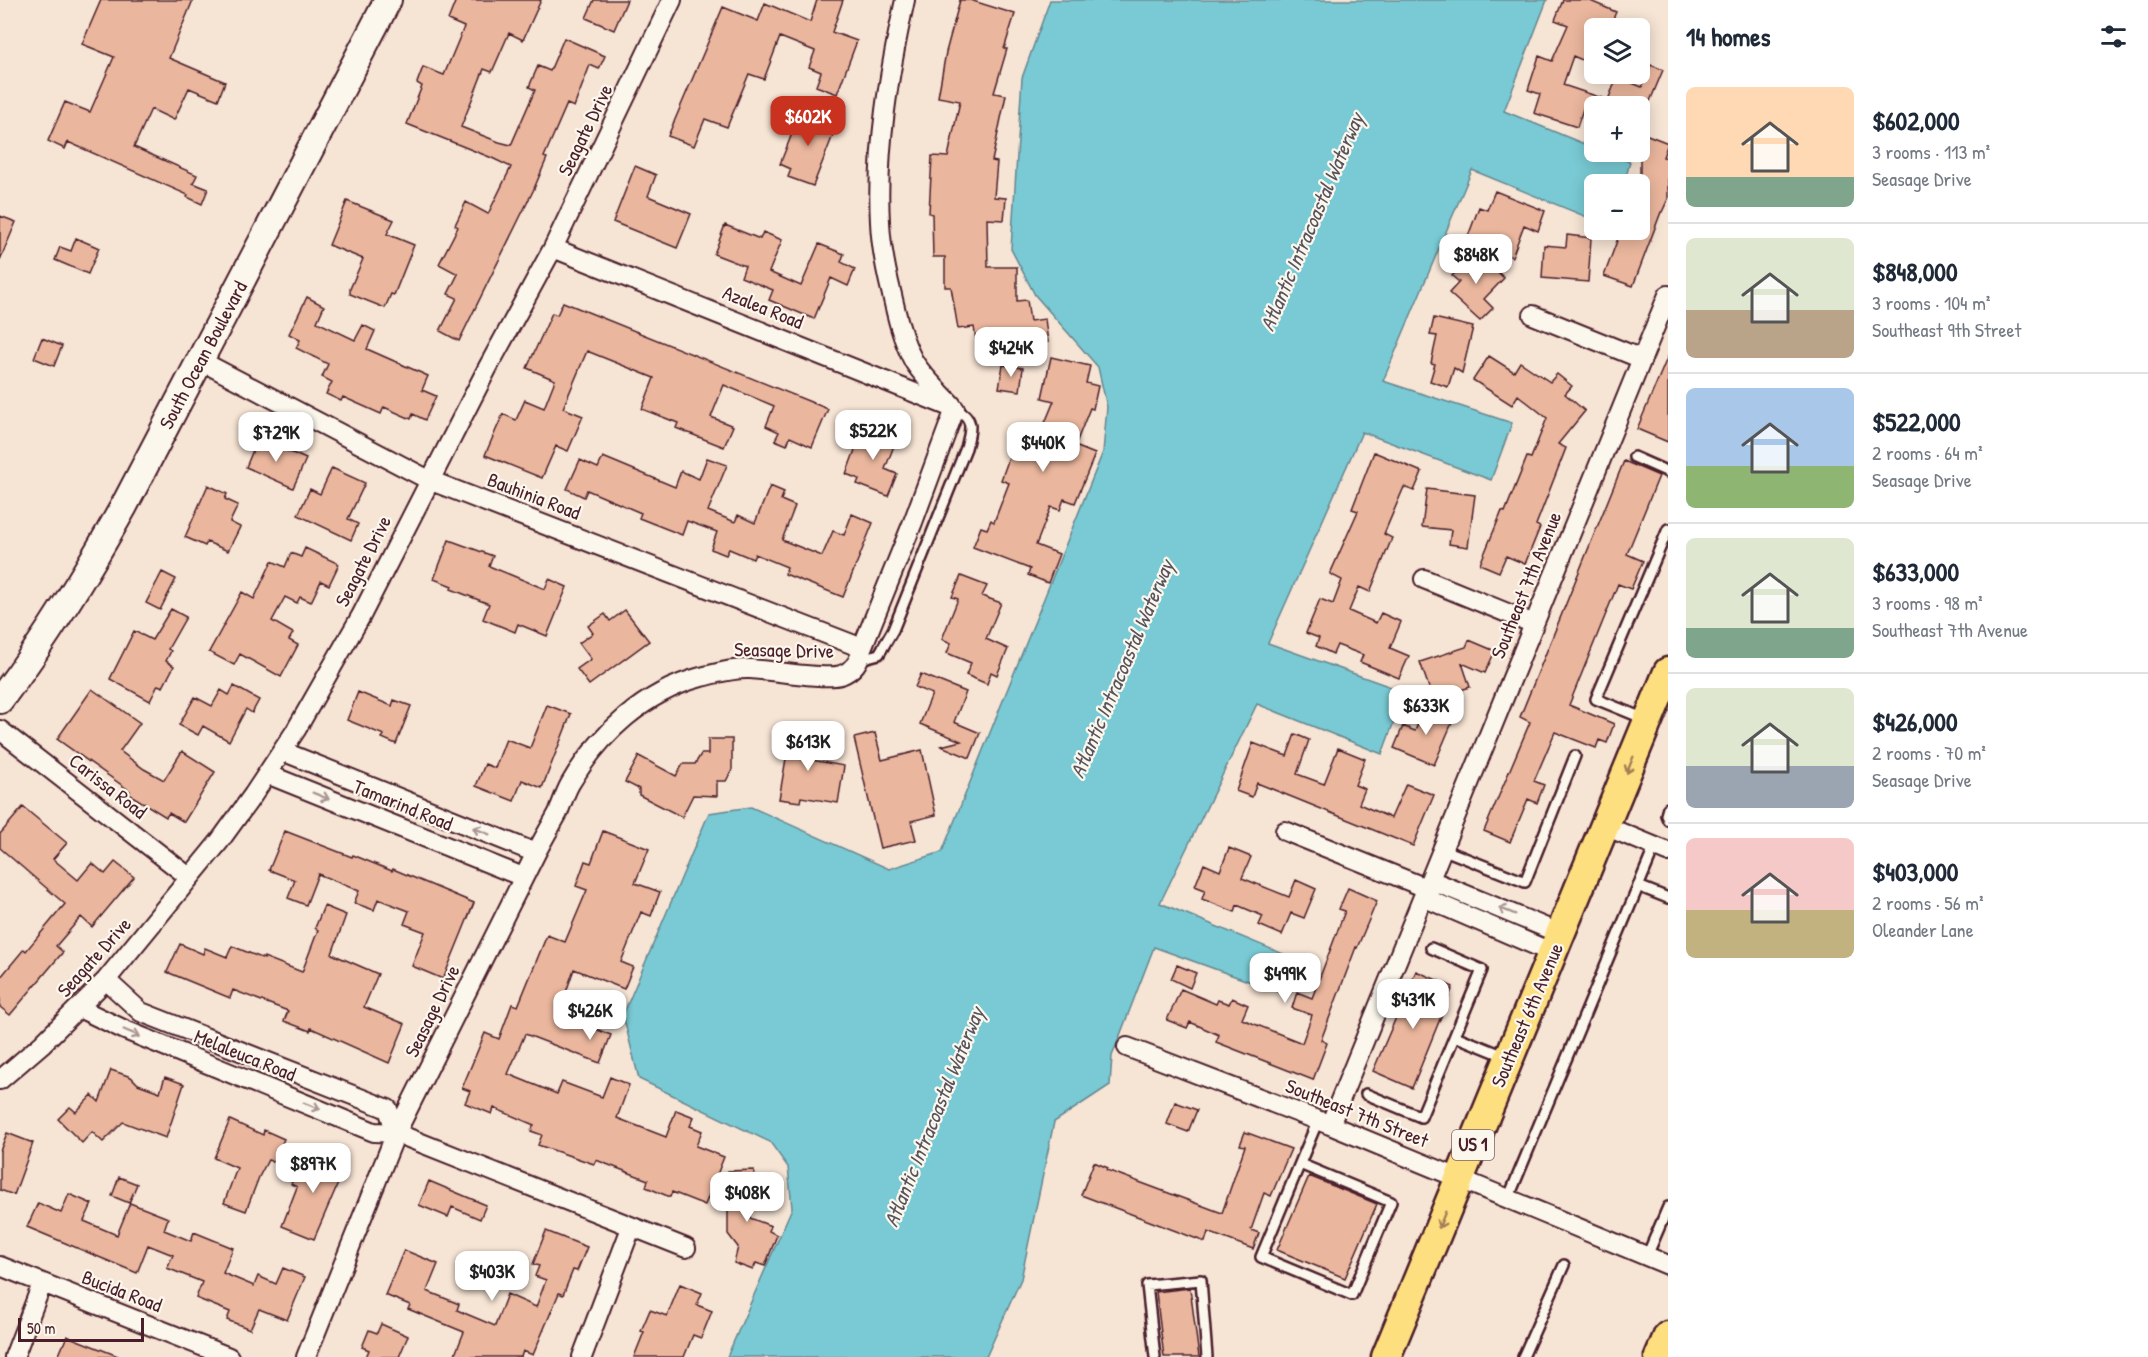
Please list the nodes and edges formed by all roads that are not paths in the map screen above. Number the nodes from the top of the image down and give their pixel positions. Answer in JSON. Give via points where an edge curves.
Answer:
{"nodes":[{"id":1,"x":388,"y":0,"type":"edge"},
{"id":2,"x":672,"y":0,"type":"edge"},
{"id":3,"x":905,"y":0,"type":"edge"},
{"id":4,"x":553,"y":248,"type":"junction"},
{"id":5,"x":1668,"y":295,"type":"edge"},
{"id":6,"x":1533,"y":315,"type":"dead end"},
{"id":7,"x":1642,"y":359,"type":"junction"},
{"id":8,"x":201,"y":361,"type":"junction"},
{"id":9,"x":955,"y":409,"type":"junction"},
{"id":10,"x":1634,"y":458,"type":"dead end"},
{"id":11,"x":1668,"y":472,"type":"edge"},
{"id":12,"x":429,"y":480,"type":"junction"},
{"id":13,"x":1668,"y":529,"type":"edge"},
{"id":14,"x":1424,"y":579,"type":"dead end"},
{"id":15,"x":1534,"y":624,"type":"junction"},
{"id":16,"x":861,"y":653,"type":"junction"},
{"id":17,"x":1665,"y":687,"type":"edge"},
{"id":18,"x":0,"y":700,"type":"edge"},
{"id":19,"x":1648,"y":721,"type":"junction"},
{"id":20,"x":0,"y":730,"type":"edge"},
{"id":21,"x":282,"y":751,"type":"junction"},
{"id":22,"x":1575,"y":756,"type":"dead end"},
{"id":23,"x":267,"y":774,"type":"junction"},
{"id":24,"x":1668,"y":808,"type":"edge"},
{"id":25,"x":1668,"y":820,"type":"edge"},
{"id":26,"x":1605,"y":826,"type":"junction"},
{"id":27,"x":1286,"y":831,"type":"dead end"},
{"id":28,"x":1442,"y":849,"type":"junction"},
{"id":29,"x":1661,"y":849,"type":"edge"},
{"id":30,"x":536,"y":853,"type":"junction"},
{"id":31,"x":523,"y":877,"type":"junction"},
{"id":32,"x":189,"y":878,"type":"junction"},
{"id":33,"x":1638,"y":886,"type":"junction"},
{"id":34,"x":1426,"y":888,"type":"junction"},
{"id":35,"x":1668,"y":898,"type":"edge"},
{"id":36,"x":1557,"y":943,"type":"junction"},
{"id":37,"x":1431,"y":948,"type":"dead end"},
{"id":38,"x":106,"y":980,"type":"junction"},
{"id":39,"x":79,"y":1008,"type":"junction"},
{"id":40,"x":1455,"y":1036,"type":"junction"},
{"id":41,"x":1127,"y":1047,"type":"dead end"},
{"id":42,"x":1509,"y":1058,"type":"junction"},
{"id":43,"x":0,"y":1080,"type":"edge"},
{"id":44,"x":1366,"y":1094,"type":"dead end"},
{"id":45,"x":1324,"y":1123,"type":"junction"},
{"id":46,"x":396,"y":1133,"type":"junction"},
{"id":47,"x":1300,"y":1164,"type":"junction"},
{"id":48,"x":1459,"y":1179,"type":"junction"},
{"id":49,"x":1508,"y":1199,"type":"junction"},
{"id":50,"x":1668,"y":1207,"type":"edge"},
{"id":51,"x":632,"y":1228,"type":"junction"},
{"id":52,"x":686,"y":1248,"type":"dead end"},
{"id":53,"x":1647,"y":1256,"type":"junction"},
{"id":54,"x":1564,"y":1265,"type":"dead end"},
{"id":55,"x":1668,"y":1265,"type":"edge"},
{"id":56,"x":0,"y":1266,"type":"edge"},
{"id":57,"x":42,"y":1284,"type":"junction"},
{"id":58,"x":1668,"y":1336,"type":"edge"},
{"id":59,"x":14,"y":1357,"type":"edge"},
{"id":60,"x":229,"y":1357,"type":"edge"},
{"id":61,"x":306,"y":1357,"type":"edge"},
{"id":62,"x":582,"y":1357,"type":"edge"},
{"id":63,"x":1155,"y":1357,"type":"edge"},
{"id":64,"x":1207,"y":1357,"type":"edge"},
{"id":65,"x":1386,"y":1357,"type":"edge"},
{"id":66,"x":1524,"y":1357,"type":"edge"},
{"id":67,"x":1659,"y":1357,"type":"edge"}],
"edges":[{"from":1,"to":8,"type":"main road","name":"South Ocean Boulevard"},
{"from":2,"to":4,"type":"street","name":"Seagate Drive"},
{"from":3,"to":9,"type":"street","via":[[885,107],[880,222],[884,258],[898,324],[908,349],[915,363]]},
{"from":4,"to":9,"type":"street","name":"Azalea Road"},
{"from":4,"to":12,"type":"street","name":"Seagate Drive"},
{"from":5,"to":7,"type":"street","name":"Southeast 7th Avenue"},
{"from":6,"to":7,"type":"street"},
{"from":7,"to":15,"type":"street","name":"Southeast 7th Avenue"},
{"from":8,"to":12,"type":"street","name":"Bauhinia Road"},
{"from":8,"to":18,"type":"main road","name":"South Ocean Boulevard","via":[[78,586]]},
{"from":9,"to":16,"type":"street","name":"Seasage Drive"},
{"from":10,"to":11,"type":"lane"},
{"from":12,"to":16,"type":"street","name":"Bauhinia Road"},
{"from":12,"to":21,"type":"street","name":"Seagate Drive","via":[[339,657]]},
{"from":13,"to":19,"type":"lane","via":[[1596,699]]},
{"from":14,"to":15,"type":"street"},
{"from":15,"to":28,"type":"street","name":"Southeast 7th Avenue"},
{"from":16,"to":30,"type":"street","name":"Seasage Drive","via":[[853,668],[840,675],[732,669],[691,680],[655,697],[620,721],[595,748],[570,784]]},
{"from":17,"to":19,"type":"main road","name":"Southeast 6th Avenue","number":"US 1"},
{"from":19,"to":26,"type":"main road","name":"Southeast 6th Avenue","number":"US 1","one_way":true},
{"from":20,"to":32,"type":"street","name":"Carissa Road"},
{"from":21,"to":23,"type":"street","name":"Seagate Drive"},
{"from":30,"to":21,"type":"street","name":"Tamarind Road","one_way":true},
{"from":22,"to":28,"type":"lane","via":[[1525,882]]},
{"from":23,"to":31,"type":"street","name":"Tamarind Road","one_way":true},
{"from":23,"to":32,"type":"street","name":"Seagate Drive"},
{"from":24,"to":25,"type":"lane"},
{"from":26,"to":29,"type":"street"},
{"from":26,"to":36,"type":"main road","name":"Southeast 6th Avenue","number":"US 1"},
{"from":27,"to":34,"type":"street"},
{"from":28,"to":34,"type":"street","name":"Southeast 7th Avenue"},
{"from":29,"to":33,"type":"lane"},
{"from":30,"to":31,"type":"street","name":"Seasage Drive"},
{"from":31,"to":46,"type":"street","name":"Seasage Drive"},
{"from":32,"to":38,"type":"street","name":"Seagate Drive"},
{"from":33,"to":35,"type":"lane"},
{"from":33,"to":49,"type":"lane"},
{"from":34,"to":36,"type":"street","via":[[1440,884]]},
{"from":34,"to":45,"type":"street","name":"Southeast 7th Avenue"},
{"from":36,"to":42,"type":"main road","name":"Southeast 6th Avenue","number":"US 1"},
{"from":37,"to":40,"type":"lane","via":[[1482,970]]},
{"from":38,"to":39,"type":"street","name":"Seagate Drive"},
{"from":38,"to":46,"type":"street","name":"Melaleuca Road","via":[[141,1012],[388,1109]]},
{"from":39,"to":43,"type":"street","name":"Seagate Drive"},
{"from":39,"to":46,"type":"street","name":"Melaleuca Road","one_way":true,"via":[[374,1132]]},
{"from":40,"to":42,"type":"lane"},
{"from":40,"to":44,"type":"lane","via":[[1421,1117]]},
{"from":41,"to":45,"type":"street","name":"Southeast 7th Street"},
{"from":42,"to":48,"type":"main road","name":"Southeast 6th Avenue","number":"US 1"},
{"from":45,"to":47,"type":"lane"},
{"from":45,"to":48,"type":"street","name":"Southeast 7th Street"},
{"from":46,"to":51,"type":"street","name":"Melaleuca Road"},
{"from":46,"to":61,"type":"street","name":"Seasage Drive"},
{"from":47,"to":47,"type":"lane","via":[[1261,1257],[1352,1295],[1391,1202]]},
{"from":48,"to":49,"type":"street","name":"Southeast 7th Street"},
{"from":48,"to":65,"type":"main road","name":"Southeast 6th Avenue","number":"US 1","one_way":true},
{"from":49,"to":53,"type":"street","name":"Southeast 7th Street"},
{"from":50,"to":53,"type":"lane"},
{"from":51,"to":52,"type":"street","name":"Melaleuca Road"},
{"from":51,"to":62,"type":"street"},
{"from":53,"to":55,"type":"street","name":"Southeast 7th Street"},
{"from":54,"to":66,"type":"lane"},
{"from":56,"to":57,"type":"street","name":"Bucida Road"},
{"from":57,"to":59,"type":"street"},
{"from":57,"to":60,"type":"street","name":"Bucida Road"},
{"from":58,"to":67,"type":"main road"},
{"from":63,"to":64,"type":"lane","via":[[1147,1285],[1201,1280]]}]}
